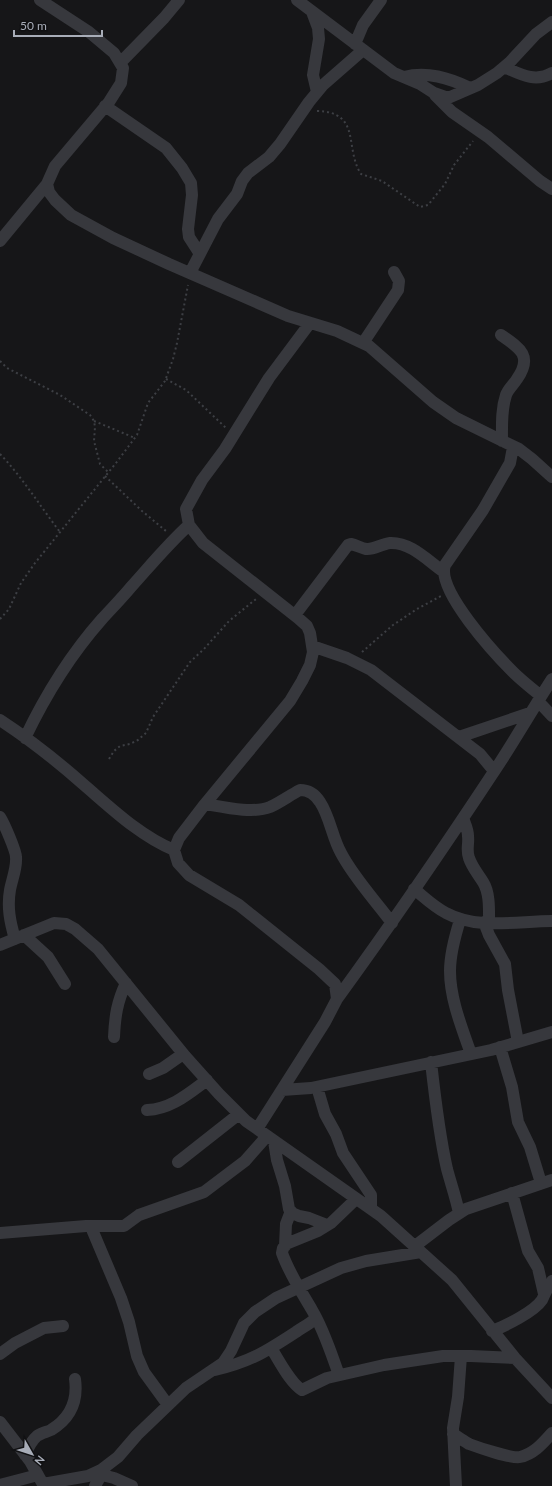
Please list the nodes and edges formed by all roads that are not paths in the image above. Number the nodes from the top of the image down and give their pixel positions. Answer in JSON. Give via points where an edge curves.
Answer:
{"nodes":[{"id":1,"x":40,"y":0,"type":"edge"},
{"id":2,"x":179,"y":0,"type":"edge"},
{"id":3,"x":297,"y":0,"type":"edge"},
{"id":4,"x":381,"y":0,"type":"edge"},
{"id":5,"x":312,"y":12,"type":"junction"},
{"id":6,"x":552,"y":22,"type":"edge"},
{"id":7,"x":359,"y":47,"type":"junction"},
{"id":8,"x":120,"y":63,"type":"junction"},
{"id":9,"x":504,"y":67,"type":"junction"},
{"id":10,"x":552,"y":73,"type":"edge"},
{"id":11,"x":404,"y":77,"type":"junction"},
{"id":12,"x":470,"y":88,"type":"junction"},
{"id":13,"x":317,"y":92,"type":"junction"},
{"id":14,"x":434,"y":94,"type":"junction"},
{"id":15,"x":105,"y":106,"type":"junction"},
{"id":16,"x":47,"y":184,"type":"junction"},
{"id":17,"x":552,"y":189,"type":"edge"},
{"id":18,"x":0,"y":241,"type":"edge"},
{"id":19,"x":200,"y":254,"type":"junction"},
{"id":20,"x":394,"y":272,"type":"dead end"},
{"id":21,"x":190,"y":273,"type":"junction"},
{"id":22,"x":310,"y":323,"type":"junction"},
{"id":23,"x":501,"y":335,"type":"dead end"},
{"id":24,"x":363,"y":343,"type":"junction"},
{"id":25,"x":502,"y":441,"type":"junction"},
{"id":26,"x":513,"y":447,"type":"junction"},
{"id":27,"x":552,"y":477,"type":"edge"},
{"id":28,"x":188,"y":525,"type":"junction"},
{"id":29,"x":444,"y":572,"type":"junction"},
{"id":30,"x":295,"y":616,"type":"junction"},
{"id":31,"x":312,"y":646,"type":"junction"},
{"id":32,"x":552,"y":679,"type":"edge"},
{"id":33,"x":539,"y":699,"type":"junction"},
{"id":34,"x":530,"y":714,"type":"junction"},
{"id":35,"x":552,"y":716,"type":"edge"},
{"id":36,"x":0,"y":720,"type":"edge"},
{"id":37,"x":459,"y":737,"type":"junction"},
{"id":38,"x":24,"y":738,"type":"junction"},
{"id":39,"x":494,"y":771,"type":"junction"},
{"id":40,"x":205,"y":804,"type":"junction"},
{"id":41,"x":0,"y":817,"type":"edge"},
{"id":42,"x":462,"y":818,"type":"junction"},
{"id":43,"x":5,"y":837,"type":"edge"},
{"id":44,"x":174,"y":850,"type":"junction"},
{"id":45,"x":414,"y":889,"type":"junction"},
{"id":46,"x":460,"y":920,"type":"junction"},
{"id":47,"x":552,"y":921,"type":"edge"},
{"id":48,"x":486,"y":922,"type":"junction"},
{"id":49,"x":392,"y":923,"type":"junction"},
{"id":50,"x":19,"y":937,"type":"junction"},
{"id":51,"x":0,"y":945,"type":"edge"},
{"id":52,"x":126,"y":983,"type":"junction"},
{"id":53,"x":66,"y":984,"type":"dead end"},
{"id":54,"x":337,"y":999,"type":"junction"},
{"id":55,"x":552,"y":1032,"type":"edge"},
{"id":56,"x":114,"y":1037,"type":"dead end"},
{"id":57,"x":518,"y":1042,"type":"junction"},
{"id":58,"x":500,"y":1047,"type":"junction"},
{"id":59,"x":183,"y":1054,"type":"junction"},
{"id":60,"x":471,"y":1054,"type":"junction"},
{"id":61,"x":431,"y":1062,"type":"junction"},
{"id":62,"x":149,"y":1074,"type":"dead end"},
{"id":63,"x":207,"y":1080,"type":"junction"},
{"id":64,"x":317,"y":1086,"type":"junction"},
{"id":65,"x":282,"y":1090,"type":"junction"},
{"id":66,"x":147,"y":1110,"type":"dead end"},
{"id":67,"x":239,"y":1114,"type":"junction"},
{"id":68,"x":257,"y":1129,"type":"junction"},
{"id":69,"x":270,"y":1139,"type":"junction"},
{"id":70,"x":178,"y":1162,"type":"dead end"},
{"id":71,"x":547,"y":1182,"type":"edge"},
{"id":72,"x":512,"y":1193,"type":"junction"},
{"id":73,"x":356,"y":1199,"type":"junction"},
{"id":74,"x":370,"y":1209,"type":"junction"},
{"id":75,"x":291,"y":1211,"type":"junction"},
{"id":76,"x":460,"y":1213,"type":"junction"},
{"id":77,"x":327,"y":1225,"type":"junction"},
{"id":78,"x":91,"y":1227,"type":"junction"},
{"id":79,"x":0,"y":1233,"type":"edge"},
{"id":80,"x":285,"y":1246,"type":"junction"},
{"id":81,"x":418,"y":1249,"type":"junction"},
{"id":82,"x":552,"y":1280,"type":"edge"},
{"id":83,"x":298,"y":1287,"type":"junction"},
{"id":84,"x":544,"y":1294,"type":"junction"},
{"id":85,"x":316,"y":1318,"type":"junction"},
{"id":86,"x":63,"y":1326,"type":"dead end"},
{"id":87,"x":492,"y":1331,"type":"junction"},
{"id":88,"x":271,"y":1348,"type":"junction"},
{"id":89,"x":0,"y":1354,"type":"edge"},
{"id":90,"x":461,"y":1356,"type":"junction"},
{"id":91,"x":515,"y":1358,"type":"junction"},
{"id":92,"x":212,"y":1370,"type":"junction"},
{"id":93,"x":339,"y":1375,"type":"junction"},
{"id":94,"x":75,"y":1379,"type":"dead end"},
{"id":95,"x":552,"y":1398,"type":"edge"},
{"id":96,"x":168,"y":1405,"type":"junction"},
{"id":97,"x":0,"y":1422,"type":"edge"},
{"id":98,"x":552,"y":1433,"type":"edge"},
{"id":99,"x":453,"y":1434,"type":"junction"},
{"id":100,"x":25,"y":1455,"type":"junction"},
{"id":101,"x":104,"y":1471,"type":"junction"},
{"id":102,"x":42,"y":1482,"type":"edge"},
{"id":103,"x":0,"y":1485,"type":"edge"},
{"id":104,"x":95,"y":1486,"type":"edge"},
{"id":105,"x":132,"y":1486,"type":"edge"},
{"id":106,"x":456,"y":1486,"type":"edge"}],
"edges":[{"from":1,"to":8,"type":"street","via":[[89,32],[114,54]]},
{"from":2,"to":8,"type":"street"},
{"from":3,"to":5,"type":"street"},
{"from":4,"to":7,"type":"street","via":[[363,25]]},
{"from":5,"to":7,"type":"street"},
{"from":5,"to":13,"type":"street","via":[[319,39],[313,75]]},
{"from":6,"to":9,"type":"street","via":[[536,34]]},
{"from":7,"to":11,"type":"street","via":[[394,73]]},
{"from":7,"to":13,"type":"street"},
{"from":8,"to":15,"type":"street","via":[[123,68],[121,83]]},
{"from":9,"to":10,"type":"street","via":[[528,77],[545,77]]},
{"from":9,"to":12,"type":"street"},
{"from":11,"to":12,"type":"street","via":[[436,76]]},
{"from":11,"to":14,"type":"street"},
{"from":12,"to":14,"type":"street","via":[[448,98]]},
{"from":13,"to":19,"type":"street","via":[[280,144],[242,181],[237,194],[218,219]]},
{"from":14,"to":17,"type":"street","via":[[452,112],[480,131]]},
{"from":15,"to":16,"type":"street","via":[[55,166]]},
{"from":15,"to":19,"type":"street","via":[[166,148],[182,168],[191,183],[189,237]]},
{"from":16,"to":18,"type":"street"},
{"from":16,"to":21,"type":"street","via":[[55,200],[71,215],[112,238]]},
{"from":19,"to":21,"type":"street"},
{"from":20,"to":24,"type":"street","via":[[399,281],[398,290]]},
{"from":21,"to":22,"type":"street"},
{"from":22,"to":24,"type":"street","via":[[337,331]]},
{"from":22,"to":28,"type":"street","via":[[269,378],[234,435],[202,480],[186,509]]},
{"from":23,"to":25,"type":"street","via":[[517,345],[525,362],[518,379],[507,393],[503,408]]},
{"from":24,"to":25,"type":"street","via":[[433,402],[456,418]]},
{"from":25,"to":26,"type":"street"},
{"from":26,"to":27,"type":"street","via":[[532,459]]},
{"from":26,"to":29,"type":"street","via":[[510,463],[483,510],[445,565]]},
{"from":28,"to":30,"type":"street","via":[[203,543]]},
{"from":28,"to":38,"type":"street","via":[[102,618],[53,686]]},
{"from":29,"to":30,"type":"street","via":[[419,553],[396,543],[371,549],[351,544]]},
{"from":29,"to":33,"type":"street","via":[[457,604],[491,648]]},
{"from":30,"to":31,"type":"street","via":[[307,626]]},
{"from":31,"to":37,"type":"street","via":[[371,670]]},
{"from":31,"to":40,"type":"street","via":[[310,665],[290,701]]},
{"from":32,"to":33,"type":"street"},
{"from":33,"to":34,"type":"street"},
{"from":33,"to":35,"type":"street"},
{"from":34,"to":37,"type":"street"},
{"from":34,"to":39,"type":"street"},
{"from":36,"to":38,"type":"street"},
{"from":37,"to":39,"type":"street","via":[[480,754]]},
{"from":38,"to":44,"type":"street","via":[[67,770],[122,818],[159,844]]},
{"from":39,"to":42,"type":"street"},
{"from":40,"to":44,"type":"street","via":[[179,838]]},
{"from":40,"to":49,"type":"street","via":[[259,810],[300,790],[312,792],[321,803],[341,853]]},
{"from":41,"to":43,"type":"street","via":[[6,826]]},
{"from":42,"to":45,"type":"street"},
{"from":42,"to":48,"type":"street","via":[[467,827],[469,858],[484,883]]},
{"from":43,"to":50,"type":"street","via":[[16,854],[8,904],[9,919]]},
{"from":44,"to":54,"type":"street","via":[[178,863],[189,875],[239,905],[319,969],[335,984]]},
{"from":45,"to":46,"type":"street","via":[[446,913]]},
{"from":45,"to":49,"type":"street"},
{"from":46,"to":48,"type":"street"},
{"from":46,"to":60,"type":"street","via":[[454,939],[450,970],[452,989]]},
{"from":47,"to":48,"type":"street"},
{"from":48,"to":57,"type":"street","via":[[489,935],[505,964]]},
{"from":49,"to":54,"type":"street"},
{"from":50,"to":51,"type":"street"},
{"from":50,"to":52,"type":"street","via":[[54,923],[66,924],[98,949]]},
{"from":50,"to":53,"type":"street","via":[[48,957]]},
{"from":52,"to":56,"type":"street","via":[[116,1011]]},
{"from":52,"to":59,"type":"street"},
{"from":54,"to":65,"type":"street"},
{"from":55,"to":57,"type":"street"},
{"from":57,"to":58,"type":"street"},
{"from":58,"to":60,"type":"street"},
{"from":58,"to":71,"type":"street","via":[[512,1087],[518,1122]]},
{"from":59,"to":62,"type":"street"},
{"from":59,"to":63,"type":"street"},
{"from":60,"to":61,"type":"street"},
{"from":61,"to":64,"type":"street"},
{"from":61,"to":76,"type":"street","via":[[442,1144]]},
{"from":63,"to":66,"type":"street","via":[[178,1102]]},
{"from":63,"to":67,"type":"street"},
{"from":64,"to":65,"type":"street"},
{"from":64,"to":74,"type":"street","via":[[325,1114],[343,1153],[371,1195]]},
{"from":65,"to":68,"type":"street"},
{"from":67,"to":68,"type":"street"},
{"from":67,"to":70,"type":"street"},
{"from":68,"to":69,"type":"street"},
{"from":69,"to":73,"type":"street"},
{"from":69,"to":75,"type":"street","via":[[286,1186]]},
{"from":69,"to":78,"type":"street","via":[[204,1192],[139,1215],[124,1226]]},
{"from":71,"to":72,"type":"street"},
{"from":72,"to":76,"type":"street"},
{"from":72,"to":84,"type":"street","via":[[528,1251],[538,1268]]},
{"from":73,"to":74,"type":"street"},
{"from":73,"to":77,"type":"street"},
{"from":74,"to":81,"type":"street"},
{"from":75,"to":77,"type":"street"},
{"from":75,"to":80,"type":"street","via":[[286,1224]]},
{"from":76,"to":81,"type":"street"},
{"from":77,"to":80,"type":"street"},
{"from":78,"to":79,"type":"street"},
{"from":78,"to":96,"type":"street","via":[[121,1298],[137,1356],[144,1372]]},
{"from":80,"to":83,"type":"street","via":[[282,1253]]},
{"from":81,"to":83,"type":"street","via":[[366,1260]]},
{"from":81,"to":87,"type":"street","via":[[452,1280]]},
{"from":82,"to":84,"type":"street"},
{"from":83,"to":85,"type":"street"},
{"from":83,"to":92,"type":"street","via":[[255,1312],[244,1323],[223,1363]]},
{"from":84,"to":87,"type":"street","via":[[536,1306],[510,1324]]},
{"from":85,"to":88,"type":"street","via":[[308,1326]]},
{"from":85,"to":93,"type":"street"},
{"from":86,"to":89,"type":"street","via":[[44,1328]]},
{"from":87,"to":91,"type":"street"},
{"from":88,"to":92,"type":"street","via":[[246,1361]]},
{"from":88,"to":93,"type":"street","via":[[302,1390],[326,1378]]},
{"from":90,"to":91,"type":"street"},
{"from":90,"to":93,"type":"street","via":[[443,1356],[384,1365]]},
{"from":90,"to":99,"type":"street"},
{"from":91,"to":95,"type":"street"},
{"from":92,"to":96,"type":"street","via":[[186,1388]]},
{"from":94,"to":100,"type":"street","via":[[74,1405],[61,1422],[37,1436]]},
{"from":96,"to":101,"type":"street"},
{"from":97,"to":100,"type":"street"},
{"from":98,"to":99,"type":"street","via":[[531,1453],[518,1457],[485,1449]]},
{"from":99,"to":106,"type":"street"},
{"from":100,"to":102,"type":"street"},
{"from":101,"to":102,"type":"street","via":[[88,1476]]},
{"from":101,"to":104,"type":"street"},
{"from":101,"to":105,"type":"street"},
{"from":102,"to":103,"type":"street"}]}
